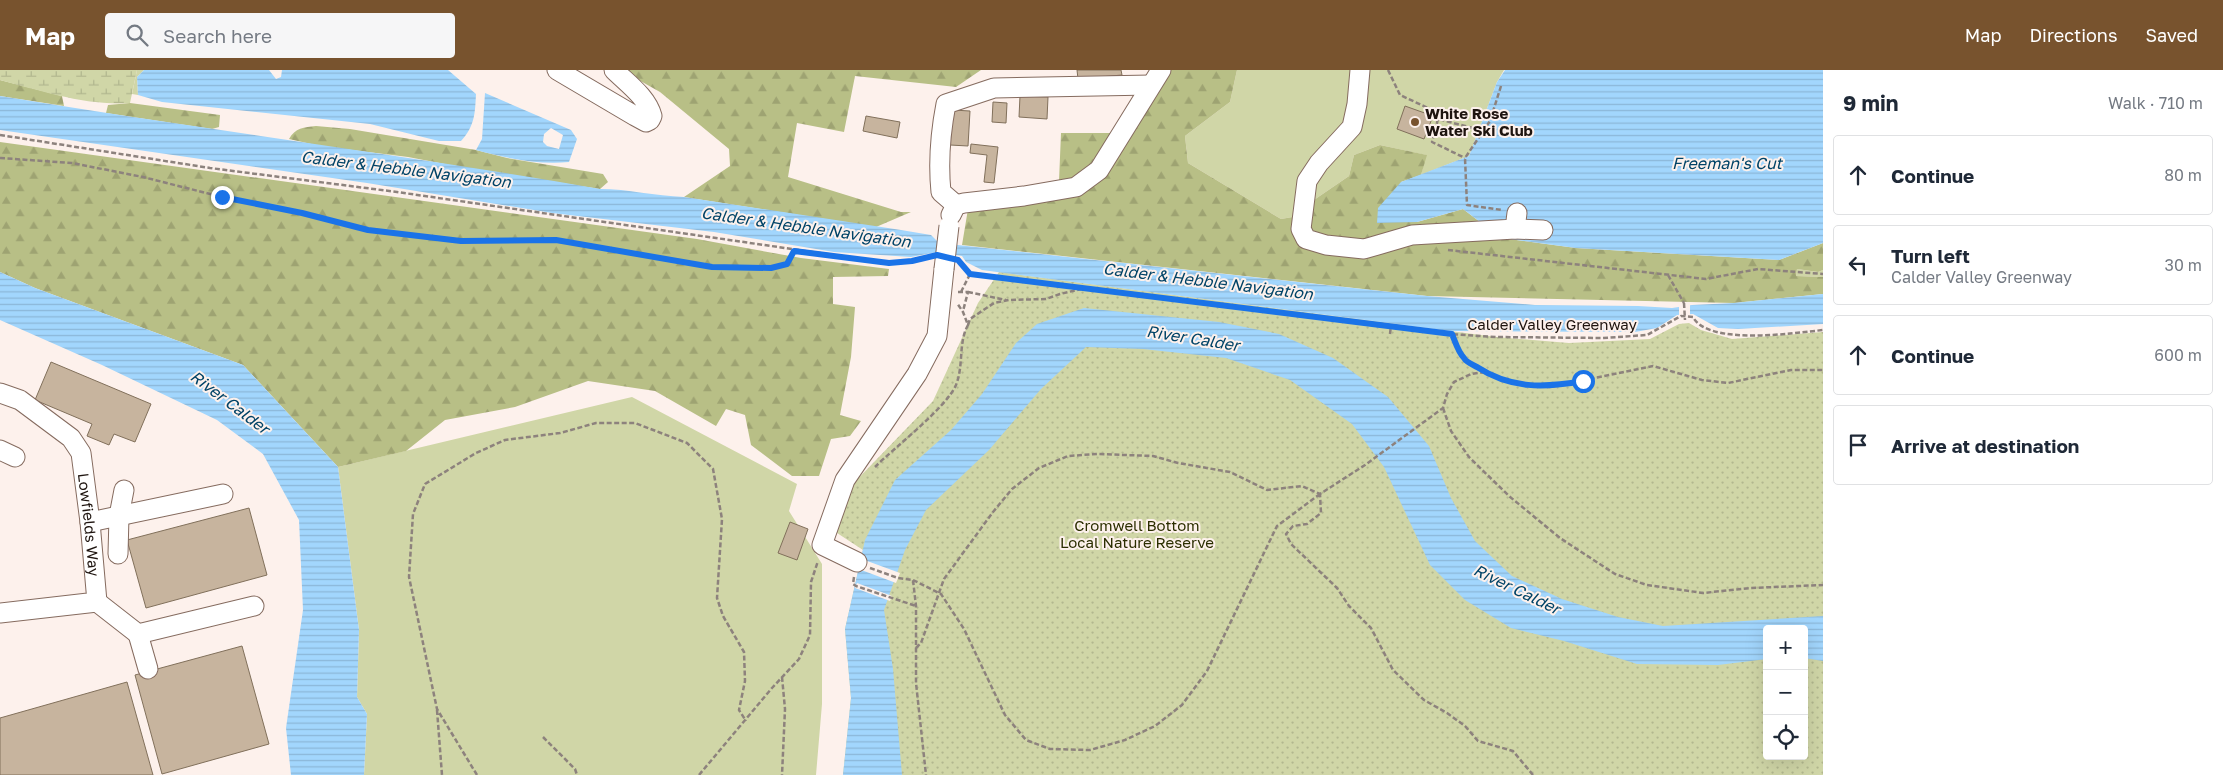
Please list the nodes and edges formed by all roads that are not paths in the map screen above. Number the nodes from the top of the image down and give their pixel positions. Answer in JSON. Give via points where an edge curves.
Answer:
{"nodes":[{"id":1,"x":557,"y":70,"type":"edge"},
{"id":2,"x":614,"y":70,"type":"edge"},
{"id":3,"x":1360,"y":70,"type":"edge"},
{"id":4,"x":1156,"y":77,"type":"edge"},
{"id":5,"x":956,"y":205,"type":"junction"},
{"id":6,"x":1543,"y":230,"type":"dead end"},
{"id":7,"x":0,"y":394,"type":"edge"},
{"id":8,"x":124,"y":490,"type":"dead end"},
{"id":9,"x":223,"y":494,"type":"dead end"},
{"id":10,"x":119,"y":516,"type":"junction"},
{"id":11,"x":90,"y":522,"type":"junction"},
{"id":12,"x":118,"y":554,"type":"dead end"},
{"id":13,"x":855,"y":562,"type":"road end"},
{"id":14,"x":97,"y":602,"type":"junction"},
{"id":15,"x":254,"y":606,"type":"dead end"},
{"id":16,"x":0,"y":612,"type":"edge"},
{"id":17,"x":138,"y":634,"type":"junction"},
{"id":18,"x":148,"y":669,"type":"dead end"}],
"edges":[{"from":1,"to":2,"type":"street","via":[[646,122],[650,120],[652,116],[644,100]]},
{"from":3,"to":6,"type":"street","via":[[1352,126],[1307,181],[1301,229],[1306,239],[1326,246],[1364,249],[1412,236],[1516,221]]},
{"from":4,"to":5,"type":"street","via":[[1099,170],[1076,186]]},
{"from":4,"to":5,"type":"street","via":[[994,88],[946,104],[938,165],[941,192]]},
{"from":5,"to":13,"type":"street","bridge":true,"via":[[949,226],[937,336],[917,374],[845,480],[822,545]]},
{"from":7,"to":11,"type":"street","name":"Lowfields Way","via":[[20,400],[74,441],[83,463]]},
{"from":8,"to":10,"type":"street"},
{"from":9,"to":10,"type":"street"},
{"from":10,"to":11,"type":"street"},
{"from":10,"to":12,"type":"street"},
{"from":11,"to":14,"type":"street","name":"Lowfields Way"},
{"from":14,"to":16,"type":"street"},
{"from":14,"to":17,"type":"street"},
{"from":15,"to":17,"type":"street"},
{"from":17,"to":18,"type":"street"}]}
